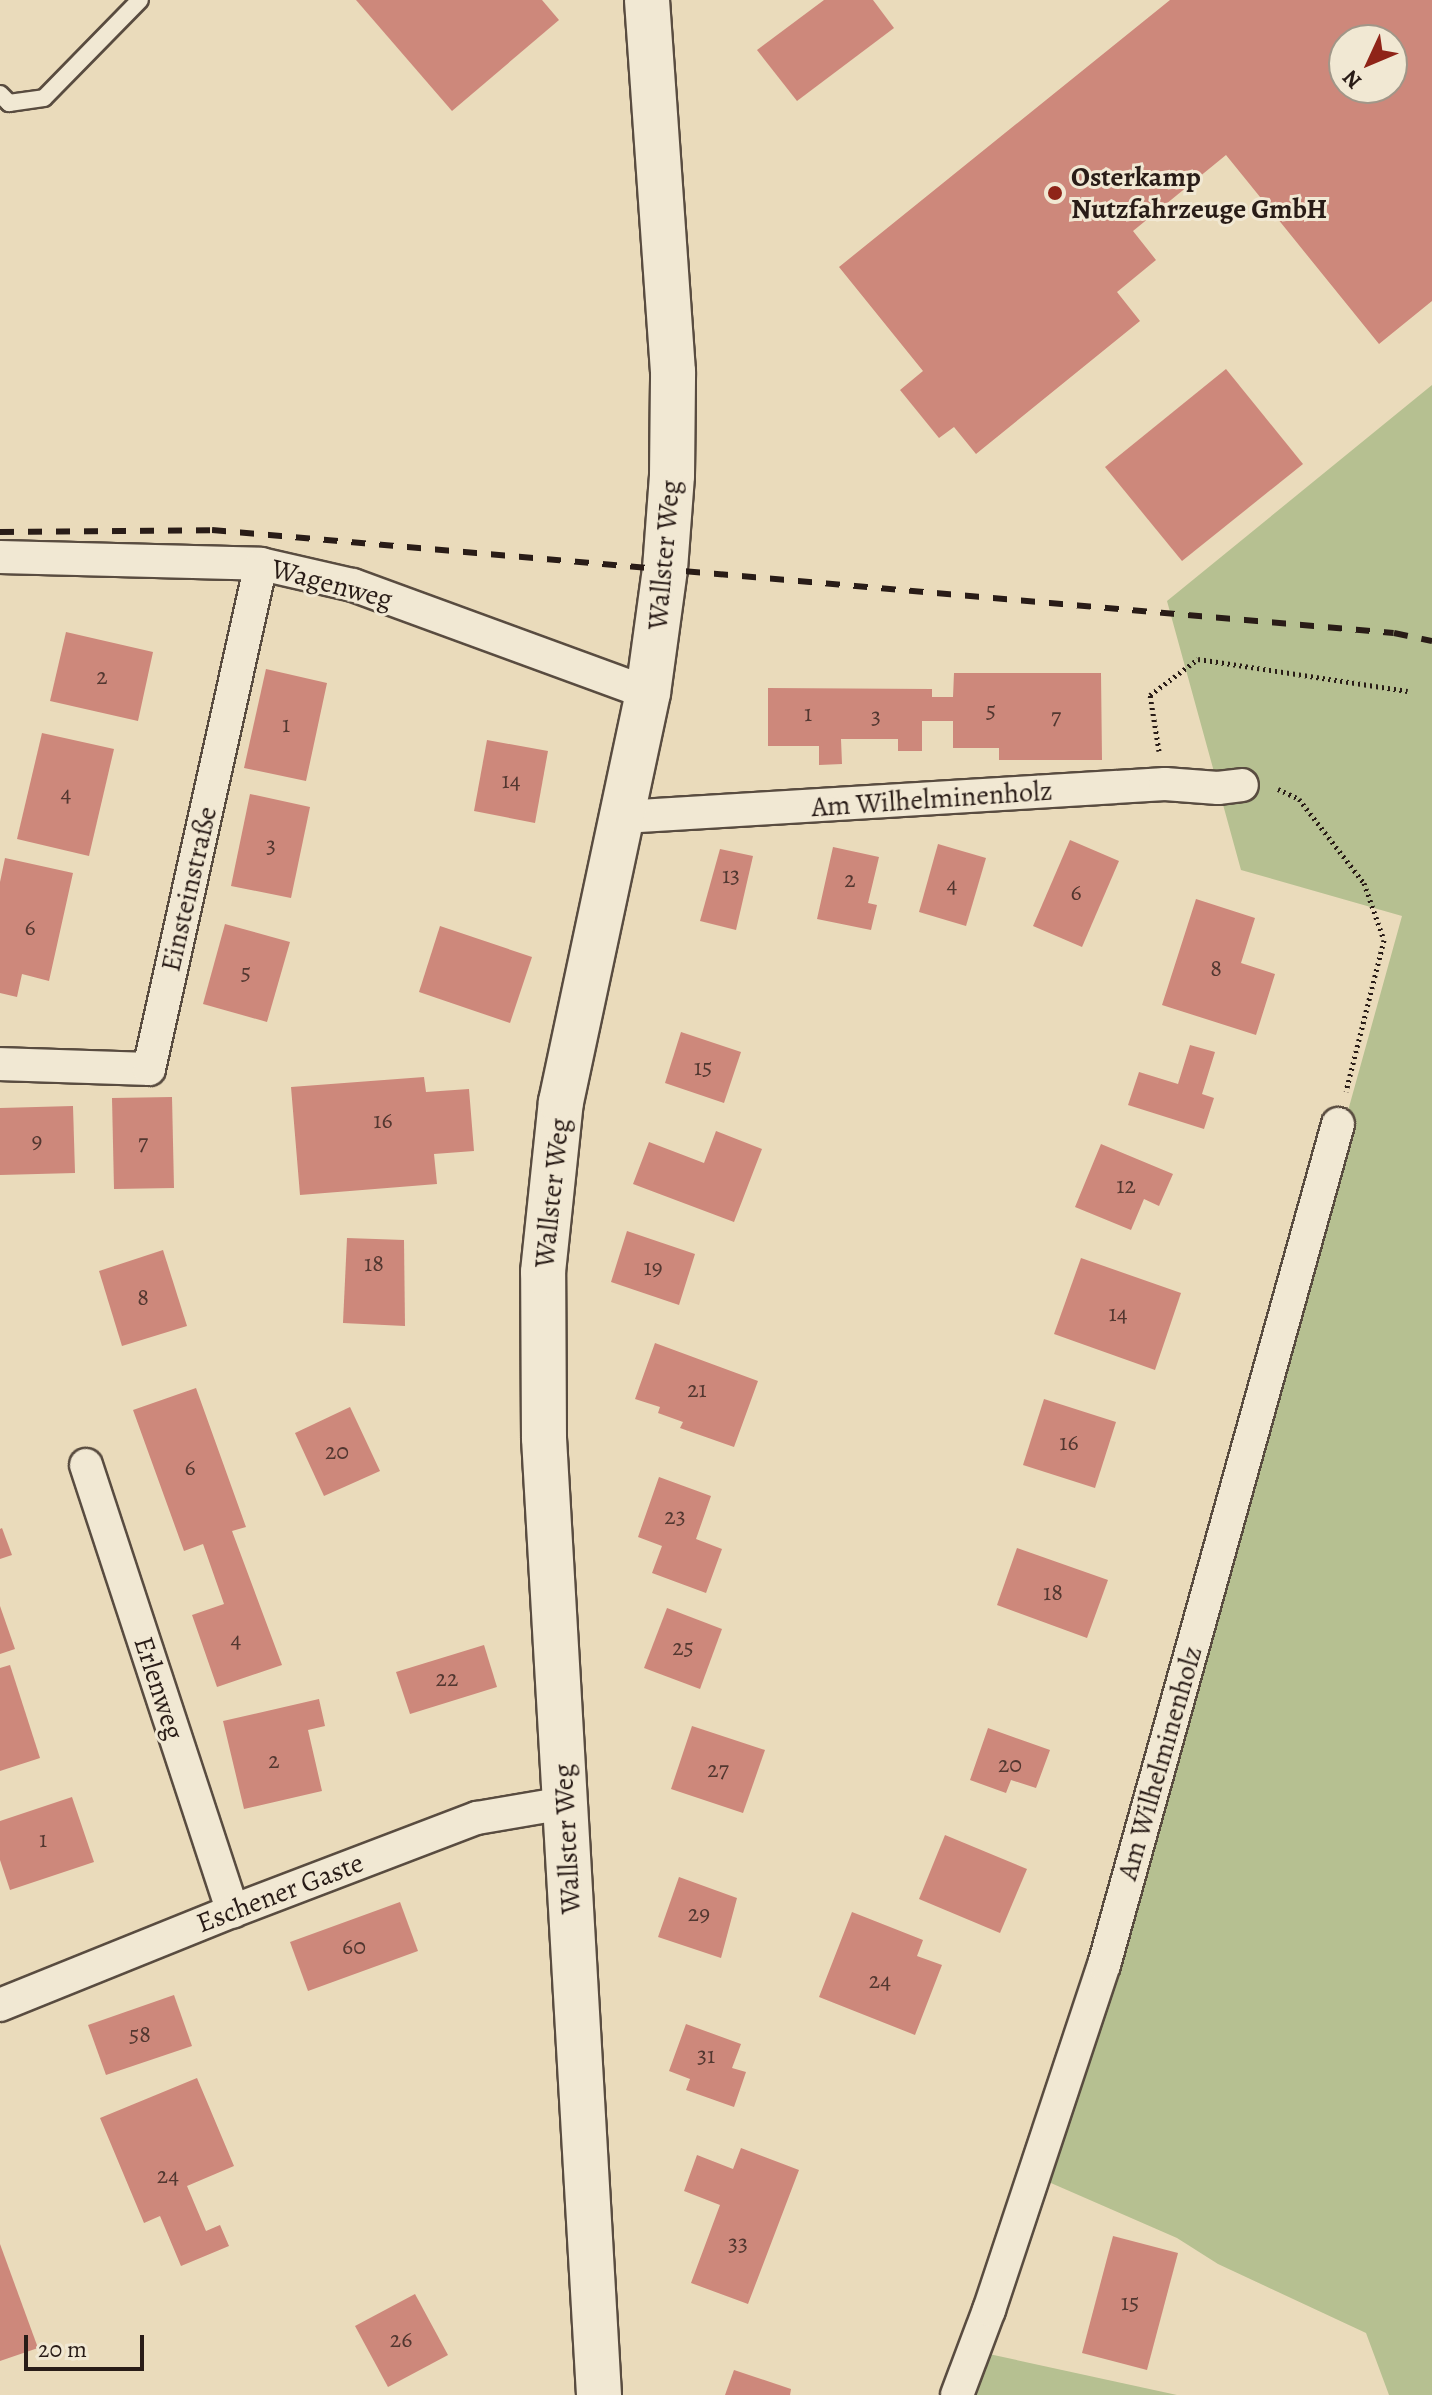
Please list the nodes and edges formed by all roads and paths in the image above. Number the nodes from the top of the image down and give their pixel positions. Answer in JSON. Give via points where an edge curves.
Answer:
{"nodes":[{"id":1,"x":140,"y":0,"type":"edge"},
{"id":2,"x":647,"y":0,"type":"edge"},
{"id":3,"x":0,"y":94,"type":"edge"},
{"id":4,"x":0,"y":557,"type":"edge"},
{"id":5,"x":261,"y":564,"type":"junction"},
{"id":6,"x":1408,"y":691,"type":"dead end"},
{"id":7,"x":648,"y":693,"type":"junction"},
{"id":8,"x":1165,"y":784,"type":"junction"},
{"id":9,"x":1242,"y":785,"type":"joint"},
{"id":10,"x":623,"y":817,"type":"junction"},
{"id":11,"x":0,"y":1064,"type":"edge"},
{"id":12,"x":1338,"y":1124,"type":"joint"},
{"id":13,"x":86,"y":1465,"type":"dead end"},
{"id":14,"x":565,"y":1803,"type":"junction"},
{"id":15,"x":233,"y":1911,"type":"junction"},
{"id":16,"x":0,"y":2005,"type":"edge"},
{"id":17,"x":599,"y":2395,"type":"edge"},
{"id":18,"x":957,"y":2395,"type":"edge"}],
"edges":[{"from":1,"to":3,"type":"lane","via":[[44,98],[9,103]]},
{"from":2,"to":7,"type":"street","name":"Wallster Weg","via":[[673,372],[665,569]]},
{"from":4,"to":5,"type":"street","name":"Wagenweg"},
{"from":5,"to":7,"type":"street","name":"Wagenweg","via":[[353,585]]},
{"from":5,"to":11,"type":"street","name":"Einsteinstraße","via":[[149,1069]]},
{"from":6,"to":8,"type":"path","via":[[1198,659],[1150,695]]},
{"from":7,"to":10,"type":"street","name":"Wallster Weg"},
{"from":8,"to":9,"type":"street","name":"Am Wilhelminenholz"},
{"from":8,"to":10,"type":"street","name":"Am Wilhelminenholz"},
{"from":9,"to":12,"type":"path","via":[[1267,783],[1299,799],[1364,883],[1384,940]]},
{"from":10,"to":14,"type":"street","name":"Wallster Weg","via":[[561,1102],[543,1272],[544,1438]]},
{"from":12,"to":18,"type":"street","name":"Am Wilhelminenholz","via":[[1104,1965]]},
{"from":13,"to":15,"type":"street","name":"Erlenweg"},
{"from":14,"to":15,"type":"street","name":"Eschener Gaste","via":[[477,1818]]},
{"from":14,"to":17,"type":"street","name":"Wallster Weg"},
{"from":15,"to":16,"type":"street","name":"Eschener Gaste"}]}
